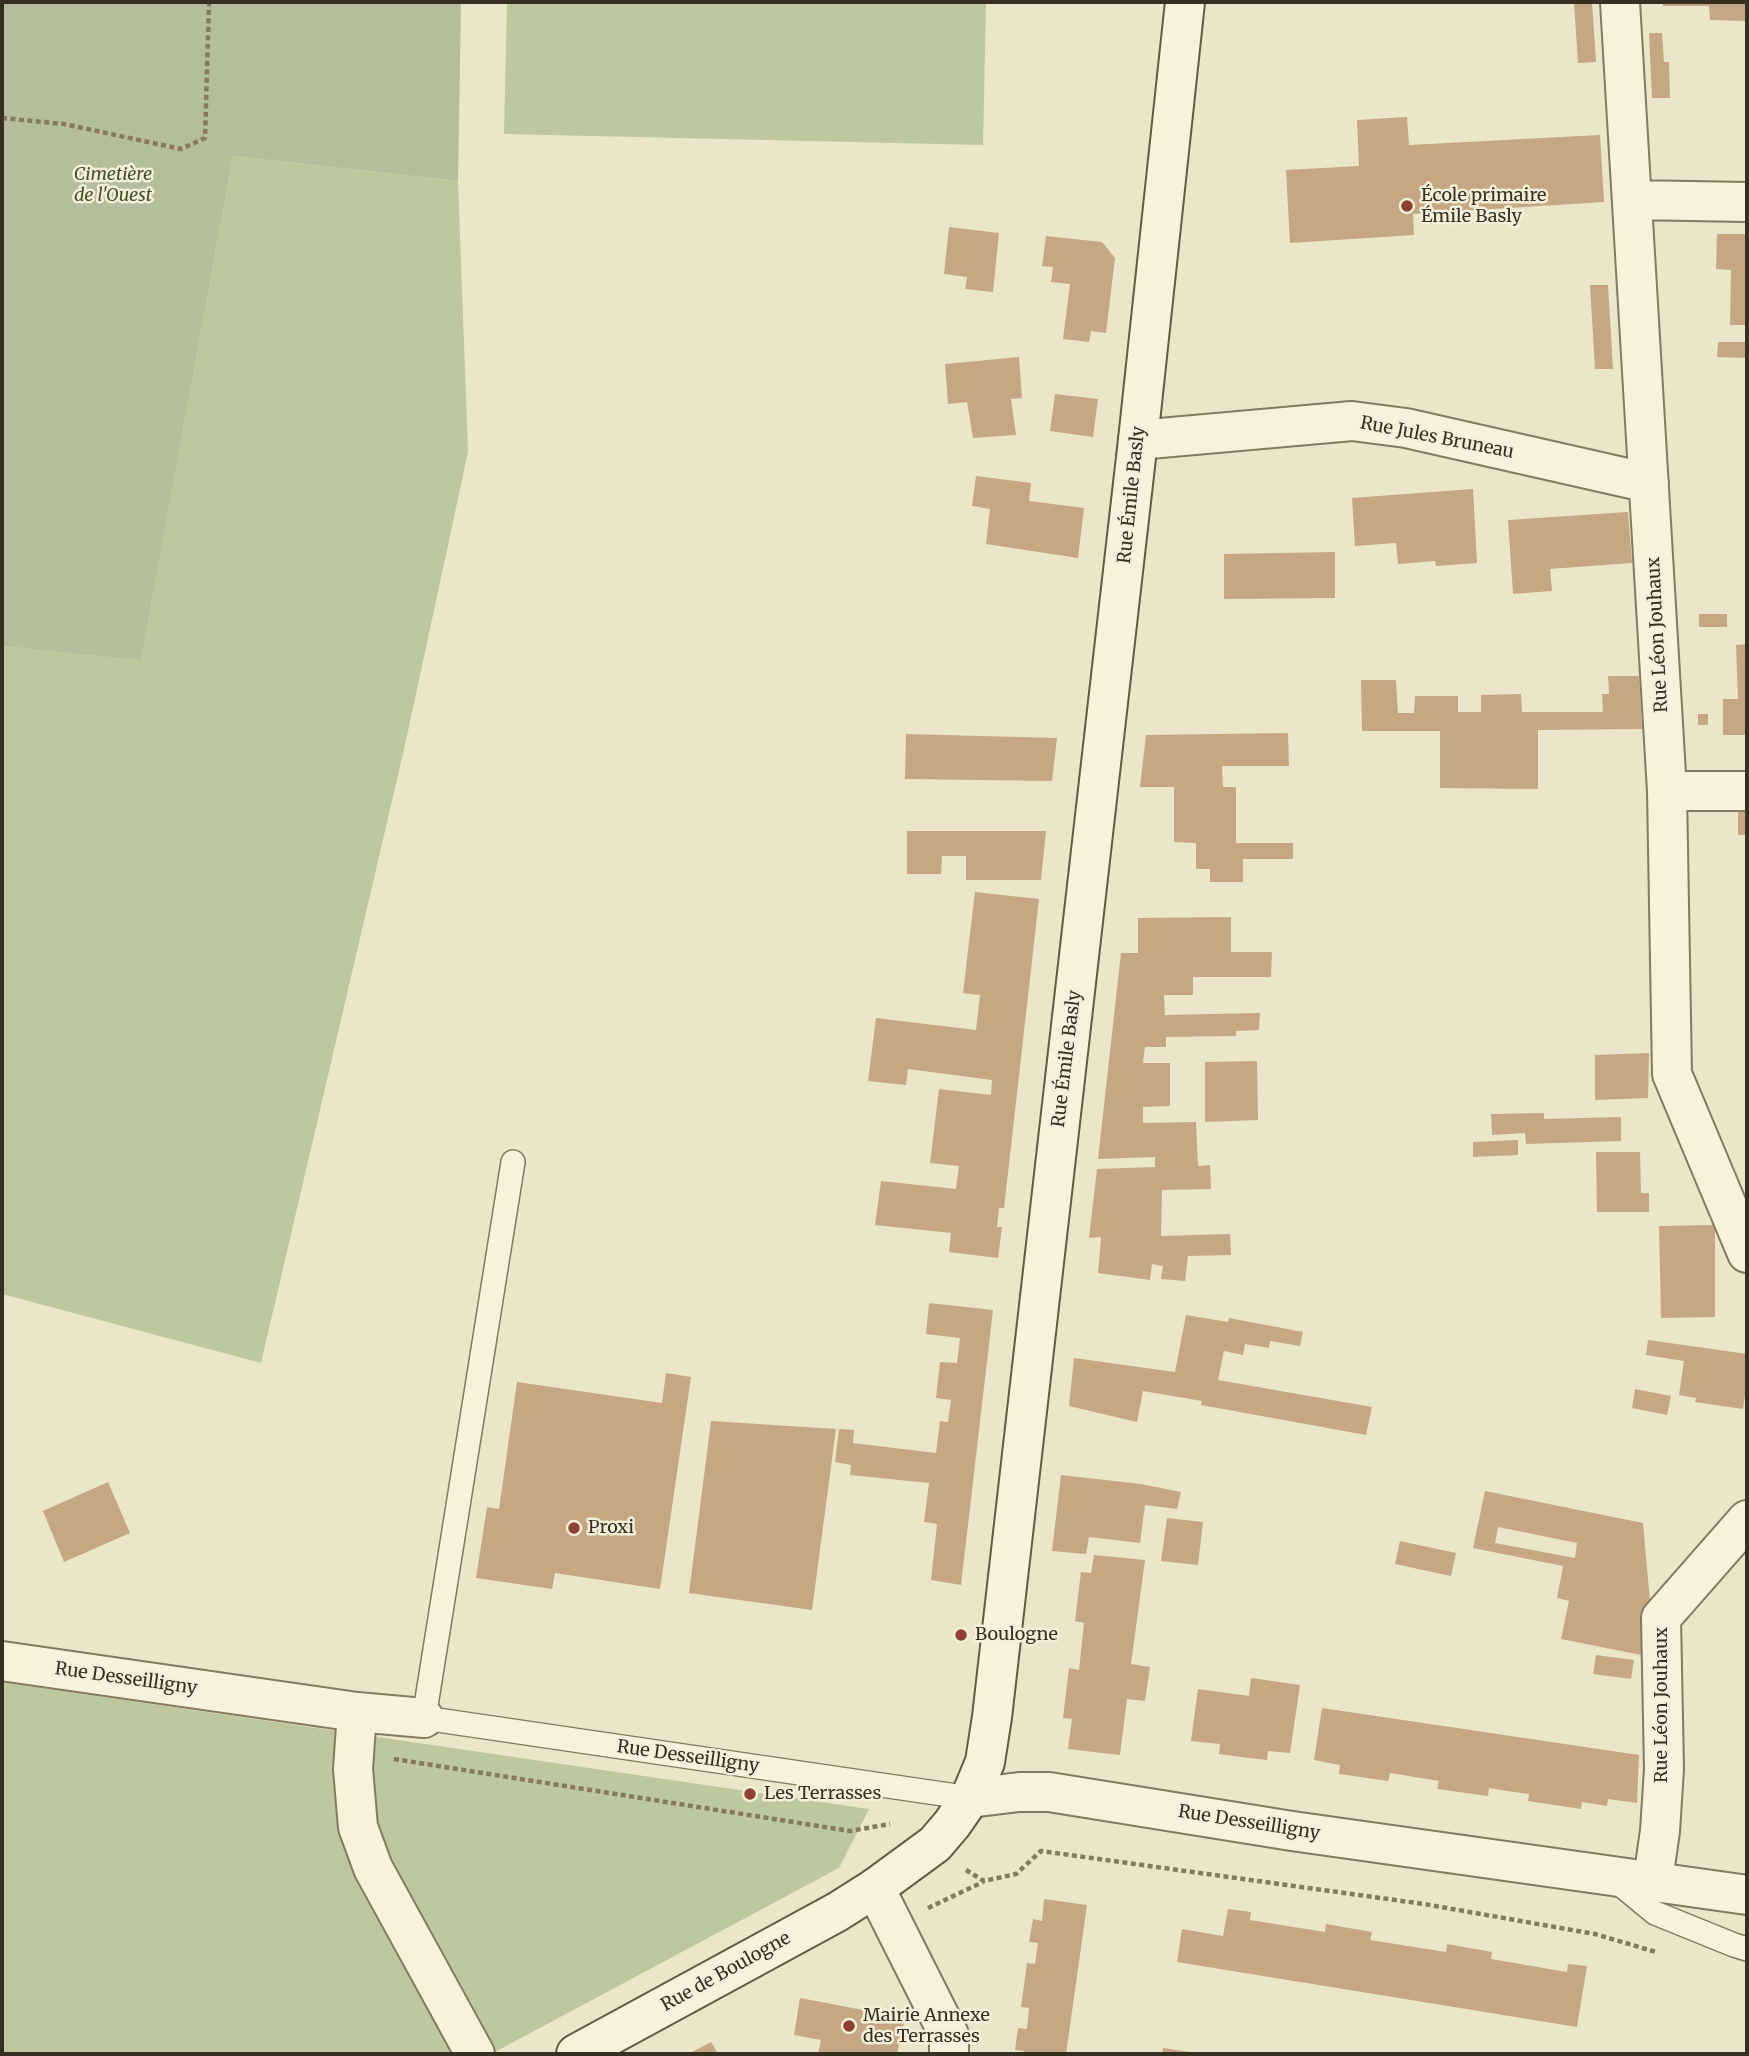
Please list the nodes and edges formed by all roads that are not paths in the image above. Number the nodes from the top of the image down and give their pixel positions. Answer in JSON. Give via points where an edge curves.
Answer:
{"nodes":[{"id":1,"x":1185,"y":2,"type":"edge"},
{"id":2,"x":1620,"y":2,"type":"edge"},
{"id":3,"x":1633,"y":200,"type":"junction"},
{"id":4,"x":1747,"y":202,"type":"edge"},
{"id":5,"x":1138,"y":440,"type":"junction"},
{"id":6,"x":1649,"y":483,"type":"junction"},
{"id":7,"x":1667,"y":791,"type":"junction"},
{"id":8,"x":1747,"y":791,"type":"edge"},
{"id":9,"x":513,"y":1162,"type":"dead end"},
{"id":10,"x":1747,"y":1254,"type":"edge"},
{"id":11,"x":1747,"y":1520,"type":"edge"},
{"id":12,"x":2,"y":1661,"type":"edge"},
{"id":13,"x":357,"y":1712,"type":"junction"},
{"id":14,"x":424,"y":1718,"type":"junction"},
{"id":15,"x":970,"y":1798,"type":"junction"},
{"id":16,"x":1611,"y":1876,"type":"junction"},
{"id":17,"x":1653,"y":1880,"type":"junction"},
{"id":18,"x":875,"y":1888,"type":"junction"},
{"id":19,"x":1747,"y":1895,"type":"edge"},
{"id":20,"x":1747,"y":1949,"type":"edge"},
{"id":21,"x":475,"y":2054,"type":"edge"},
{"id":22,"x":576,"y":2054,"type":"edge"},
{"id":23,"x":949,"y":2054,"type":"edge"}],
"edges":[{"from":1,"to":5,"type":"street","name":"Rue Émile Basly"},
{"from":2,"to":3,"type":"street","name":"Rue Léon Jouhaux"},
{"from":3,"to":4,"type":"street"},
{"from":3,"to":6,"type":"street","name":"Rue Léon Jouhaux"},
{"from":5,"to":6,"type":"street","name":"Rue Jules Bruneau","via":[[1352,421],[1406,428]]},
{"from":5,"to":15,"type":"street","name":"Rue Émile Basly","via":[[992,1717],[985,1762]]},
{"from":6,"to":7,"type":"street","name":"Rue Léon Jouhaux"},
{"from":7,"to":8,"type":"street"},
{"from":7,"to":10,"type":"street","name":"Rue Léon Jouhaux","via":[[1672,1074]]},
{"from":9,"to":14,"type":"lane"},
{"from":11,"to":17,"type":"street","name":"Rue Léon Jouhaux","via":[[1661,1618],[1664,1769]]},
{"from":12,"to":13,"type":"street","name":"Rue Desseilligny"},
{"from":13,"to":14,"type":"street","name":"Rue Desseilligny"},
{"from":13,"to":21,"type":"street","via":[[358,1827],[373,1868]]},
{"from":14,"to":15,"type":"lane","name":"Rue Desseilligny"},
{"from":15,"to":16,"type":"street","name":"Rue Desseilligny","via":[[1049,1792]]},
{"from":15,"to":18,"type":"street","name":"Rue Émile Basly","via":[[935,1844]]},
{"from":16,"to":17,"type":"street","name":"Rue Desseilligny"},
{"from":16,"to":20,"type":"lane","via":[[1655,1913]]},
{"from":17,"to":19,"type":"street","name":"Rue Desseilligny"},
{"from":18,"to":22,"type":"street","name":"Rue de Boulogne"},
{"from":18,"to":23,"type":"street","via":[[950,2035]]}]}
